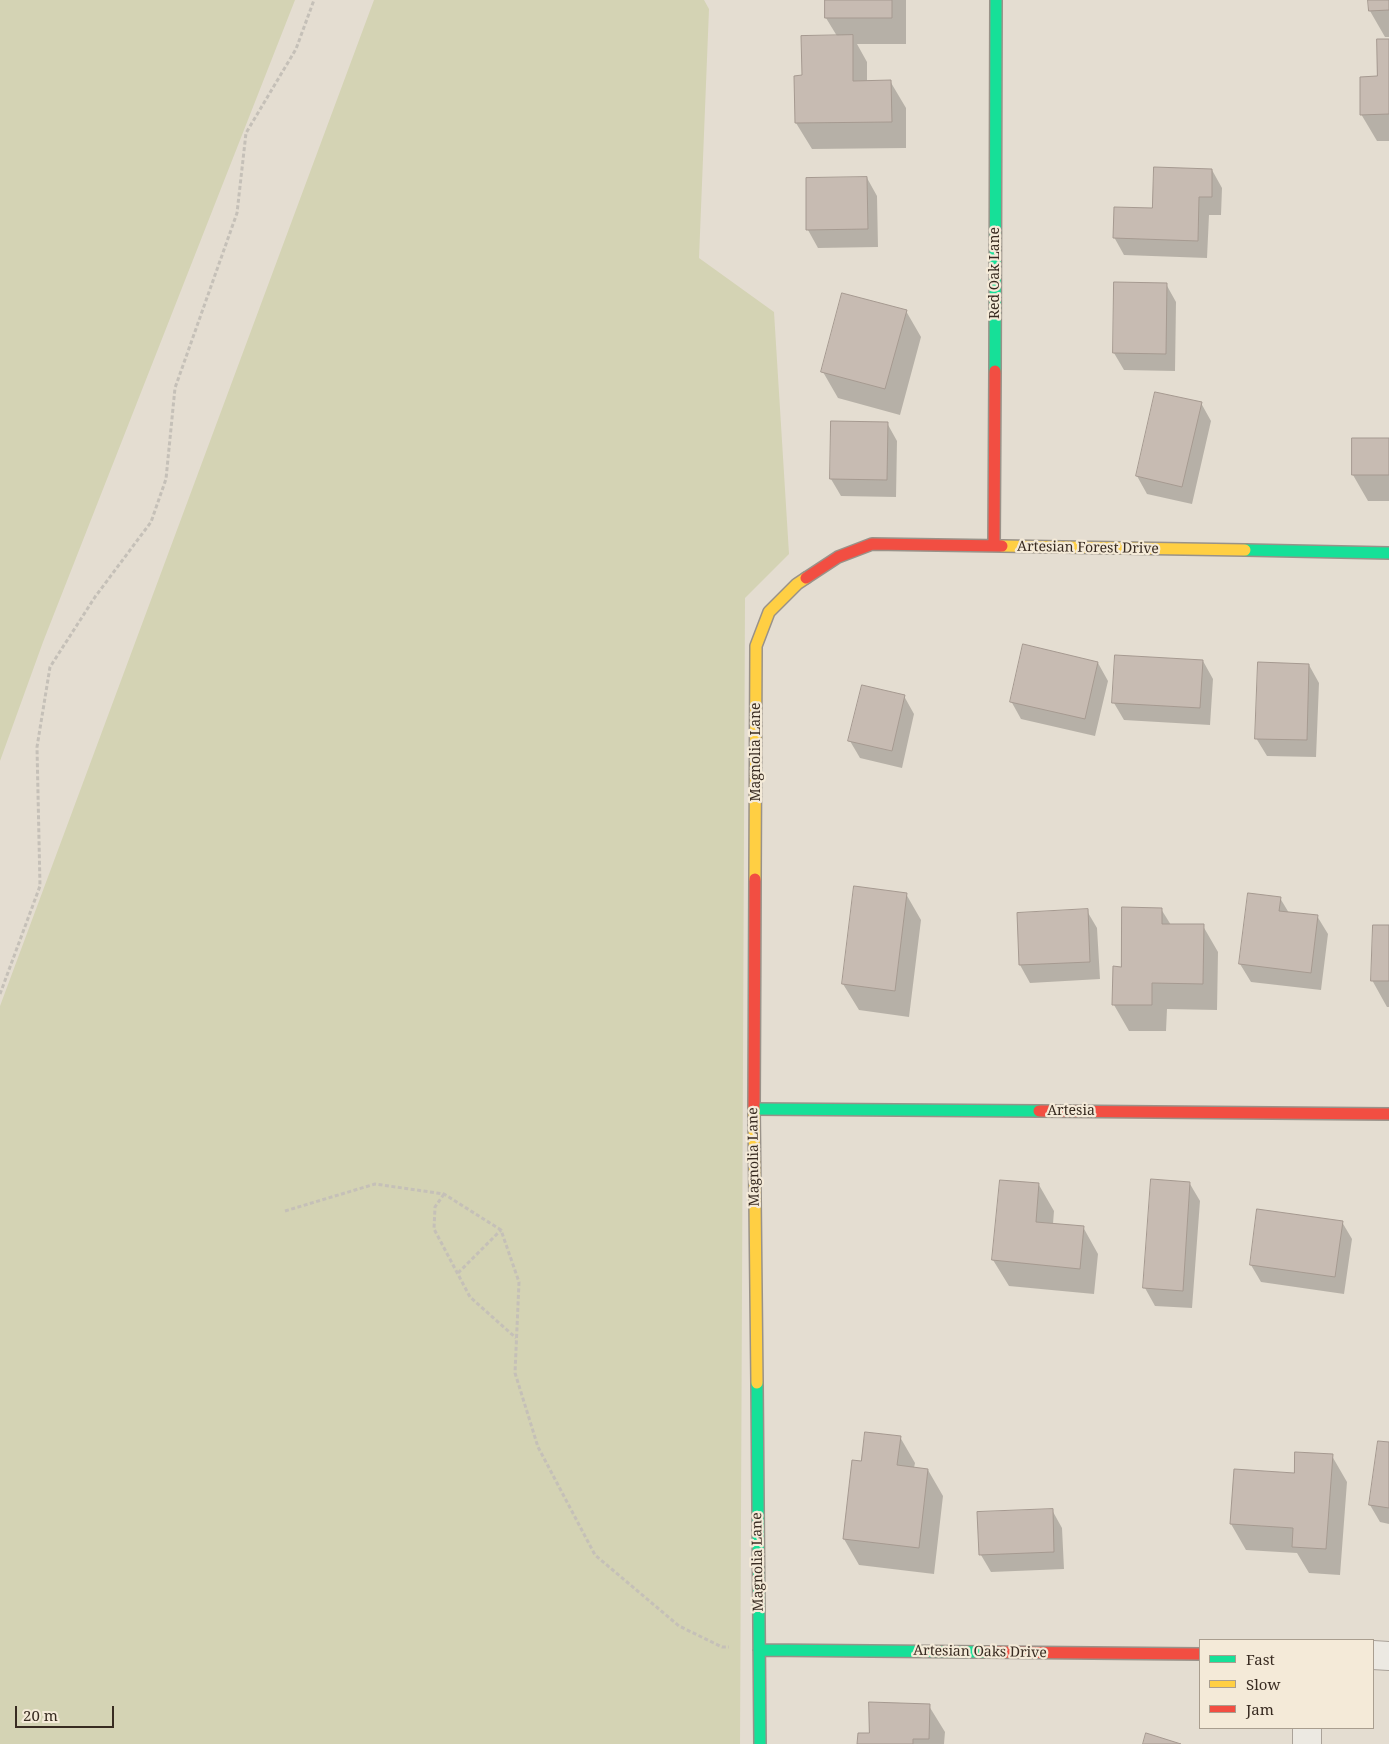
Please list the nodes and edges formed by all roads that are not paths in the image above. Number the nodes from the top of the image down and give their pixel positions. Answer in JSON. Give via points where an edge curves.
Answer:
{"nodes":[{"id":1,"x":996,"y":0,"type":"edge"},
{"id":2,"x":994,"y":546,"type":"junction"},
{"id":3,"x":1389,"y":553,"type":"edge"},
{"id":4,"x":797,"y":584,"type":"joint"},
{"id":5,"x":754,"y":1109,"type":"junction"},
{"id":6,"x":1389,"y":1114,"type":"edge"},
{"id":7,"x":759,"y":1650,"type":"junction"},
{"id":8,"x":1199,"y":1654,"type":"edge"},
{"id":9,"x":1374,"y":1656,"type":"edge"},
{"id":10,"x":1389,"y":1656,"type":"edge"},
{"id":11,"x":1307,"y":1729,"type":"edge"},
{"id":12,"x":760,"y":1744,"type":"edge"},
{"id":13,"x":1307,"y":1744,"type":"edge"}],
"edges":[{"from":1,"to":2,"type":"street","name":"Red Oak Lane"},
{"from":2,"to":3,"type":"street","name":"Artesian Forest Drive"},
{"from":2,"to":4,"type":"street","name":"Artesian Forest Drive","via":[[872,544],[838,557]]},
{"from":4,"to":5,"type":"street","name":"Magnolia Lane","via":[[769,612],[756,646]]},
{"from":5,"to":6,"type":"street","name":"Artesia"},
{"from":5,"to":7,"type":"street","name":"Magnolia Lane"},
{"from":7,"to":8,"type":"street","name":"Artesian Oaks Drive"},
{"from":7,"to":12,"type":"street","name":"Magnolia Lane"},
{"from":9,"to":10,"type":"street"},
{"from":11,"to":13,"type":"street"}]}
